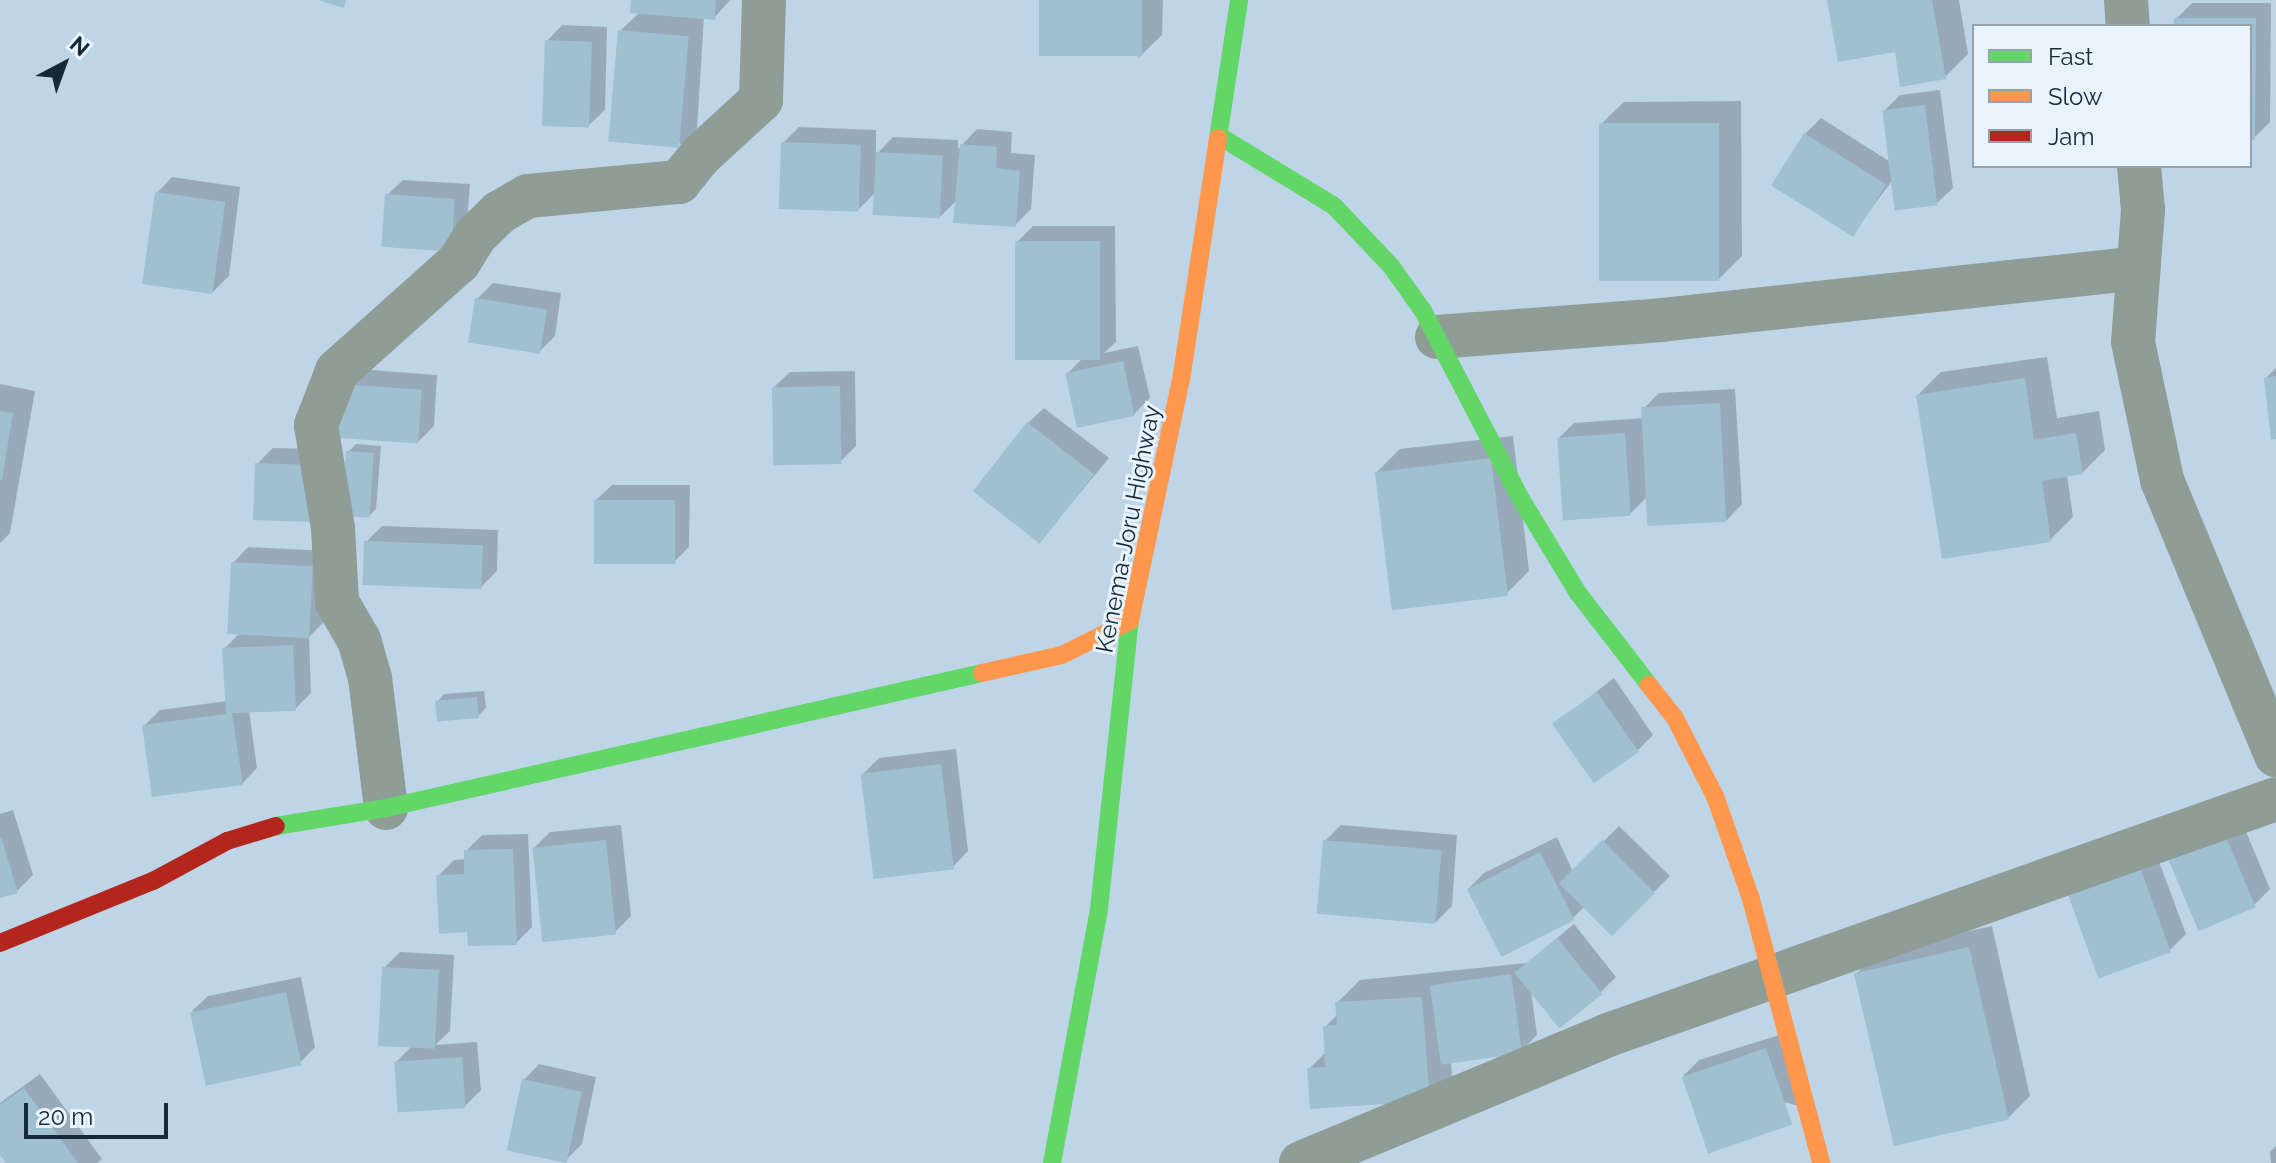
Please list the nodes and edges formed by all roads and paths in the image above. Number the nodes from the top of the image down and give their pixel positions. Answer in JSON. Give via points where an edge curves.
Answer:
{"nodes":[{"id":1,"x":764,"y":0,"type":"edge"},
{"id":2,"x":1239,"y":0,"type":"edge"},
{"id":3,"x":2126,"y":0,"type":"edge"},
{"id":4,"x":2128,"y":24,"type":"edge"},
{"id":5,"x":1221,"y":137,"type":"junction"},
{"id":6,"x":2139,"y":168,"type":"edge"},
{"id":7,"x":2138,"y":268,"type":"junction"},
{"id":8,"x":1437,"y":337,"type":"junction"},
{"id":9,"x":1130,"y":621,"type":"junction"},
{"id":10,"x":2276,"y":755,"type":"edge"},
{"id":11,"x":2276,"y":799,"type":"edge"},
{"id":12,"x":386,"y":808,"type":"junction"},
{"id":13,"x":0,"y":943,"type":"edge"},
{"id":14,"x":1773,"y":976,"type":"junction"},
{"id":15,"x":1052,"y":1163,"type":"edge"},
{"id":16,"x":1301,"y":1163,"type":"edge"},
{"id":17,"x":1821,"y":1163,"type":"edge"}],
"edges":[{"from":1,"to":12,"type":"street","via":[[761,100],[679,182],[528,196],[500,212],[459,262],[337,371],[316,425],[333,528],[337,602],[359,640],[370,678]]},
{"from":2,"to":5,"type":"main road","name":"Kenema-Joru Highway"},
{"from":3,"to":4,"type":"street"},
{"from":5,"to":8,"type":"main road","via":[[1334,206],[1391,266]]},
{"from":5,"to":9,"type":"main road","name":"Kenema-Joru Highway","via":[[1181,380]]},
{"from":6,"to":7,"type":"street"},
{"from":7,"to":8,"type":"street","via":[[1661,320]]},
{"from":7,"to":10,"type":"street","via":[[2133,342],[2162,480]]},
{"from":8,"to":14,"type":"main road","via":[[1521,499],[1578,593],[1675,718],[1715,796]]},
{"from":9,"to":12,"type":"main road","via":[[1062,655]]},
{"from":9,"to":15,"type":"main road","name":"Kenema-Joru Highway","via":[[1099,909]]},
{"from":11,"to":14,"type":"street"},
{"from":12,"to":13,"type":"main road","via":[[290,822],[227,841],[153,881]]},
{"from":14,"to":16,"type":"street","via":[[1608,1035]]},
{"from":14,"to":17,"type":"main road"}]}
